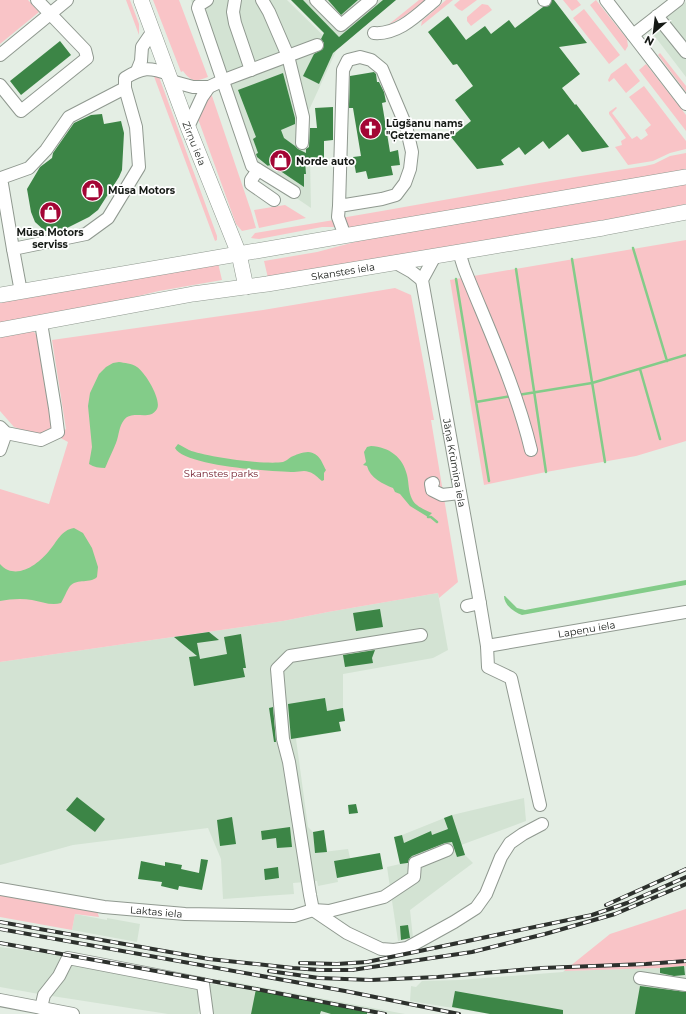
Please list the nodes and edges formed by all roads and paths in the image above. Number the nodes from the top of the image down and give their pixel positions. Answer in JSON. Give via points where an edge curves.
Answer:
{"nodes":[{"id":1,"x":37,"y":0,"type":"edge"},
{"id":2,"x":66,"y":0,"type":"edge"},
{"id":3,"x":141,"y":0,"type":"edge"},
{"id":4,"x":207,"y":0,"type":"edge"},
{"id":5,"x":235,"y":0,"type":"edge"},
{"id":6,"x":262,"y":0,"type":"edge"},
{"id":7,"x":316,"y":0,"type":"edge"},
{"id":8,"x":435,"y":0,"type":"edge"},
{"id":9,"x":606,"y":0,"type":"edge"},
{"id":10,"x":678,"y":0,"type":"edge"},
{"id":11,"x":684,"y":0,"type":"edge"},
{"id":12,"x":367,"y":1,"type":"edge"},
{"id":13,"x":686,"y":3,"type":"edge"},
{"id":14,"x":50,"y":14,"type":"junction"},
{"id":15,"x":659,"y":14,"type":"junction"},
{"id":16,"x":153,"y":31,"type":"junction"},
{"id":17,"x":374,"y":33,"type":"dead end"},
{"id":18,"x":633,"y":35,"type":"junction"},
{"id":19,"x":686,"y":44,"type":"edge"},
{"id":20,"x":317,"y":45,"type":"dead end"},
{"id":21,"x":686,"y":52,"type":"edge"},
{"id":22,"x":0,"y":55,"type":"edge"},
{"id":23,"x":288,"y":56,"type":"junction"},
{"id":24,"x":251,"y":70,"type":"junction"},
{"id":25,"x":137,"y":71,"type":"junction"},
{"id":26,"x":170,"y":78,"type":"junction"},
{"id":27,"x":224,"y":80,"type":"junction"},
{"id":28,"x":0,"y":85,"type":"edge"},
{"id":29,"x":209,"y":87,"type":"junction"},
{"id":30,"x":125,"y":88,"type":"junction"},
{"id":31,"x":686,"y":104,"type":"edge"},
{"id":32,"x":188,"y":127,"type":"junction"},
{"id":33,"x":302,"y":143,"type":"dead end"},
{"id":34,"x":258,"y":170,"type":"junction"},
{"id":35,"x":686,"y":177,"type":"edge"},
{"id":36,"x":0,"y":178,"type":"edge"},
{"id":37,"x":294,"y":192,"type":"dead end"},
{"id":38,"x":274,"y":200,"type":"dead end"},
{"id":39,"x":338,"y":206,"type":"junction"},
{"id":40,"x":686,"y":212,"type":"edge"},
{"id":41,"x":345,"y":236,"type":"junction"},
{"id":42,"x":14,"y":249,"type":"junction"},
{"id":43,"x":459,"y":252,"type":"junction"},
{"id":44,"x":239,"y":254,"type":"junction"},
{"id":45,"x":435,"y":256,"type":"junction"},
{"id":46,"x":396,"y":262,"type":"junction"},
{"id":47,"x":422,"y":280,"type":"junction"},
{"id":48,"x":246,"y":287,"type":"junction"},
{"id":49,"x":21,"y":292,"type":"junction"},
{"id":50,"x":0,"y":295,"type":"edge"},
{"id":51,"x":41,"y":323,"type":"junction"},
{"id":52,"x":0,"y":330,"type":"edge"},
{"id":53,"x":3,"y":430,"type":"edge"},
{"id":54,"x":0,"y":450,"type":"edge"},
{"id":55,"x":531,"y":450,"type":"dead end"},
{"id":56,"x":433,"y":483,"type":"dead end"},
{"id":57,"x":460,"y":493,"type":"junction"},
{"id":58,"x":480,"y":603,"type":"junction"},
{"id":59,"x":467,"y":606,"type":"dead end"},
{"id":60,"x":686,"y":612,"type":"edge"},
{"id":61,"x":421,"y":635,"type":"dead end"},
{"id":62,"x":487,"y":646,"type":"junction"},
{"id":63,"x":540,"y":805,"type":"dead end"},
{"id":64,"x":542,"y":824,"type":"dead end"},
{"id":65,"x":447,"y":850,"type":"dead end"},
{"id":66,"x":0,"y":889,"type":"edge"},
{"id":67,"x":313,"y":910,"type":"junction"},
{"id":68,"x":640,"y":978,"type":"dead end"},
{"id":69,"x":686,"y":985,"type":"edge"},
{"id":70,"x":0,"y":1000,"type":"edge"},
{"id":71,"x":42,"y":1008,"type":"junction"},
{"id":72,"x":20,"y":1009,"type":"edge"},
{"id":73,"x":73,"y":1014,"type":"edge"},
{"id":74,"x":207,"y":1014,"type":"edge"}],
"edges":[{"from":1,"to":14,"type":"street"},
{"from":2,"to":14,"type":"street"},
{"from":3,"to":16,"type":"main road","name":"Zirņu iela"},
{"from":4,"to":27,"type":"street","via":[[198,8]]},
{"from":5,"to":24,"type":"street","via":[[235,23]]},
{"from":6,"to":23,"type":"street"},
{"from":7,"to":12,"type":"street","via":[[342,25]]},
{"from":8,"to":17,"type":"street","via":[[409,21],[388,33]]},
{"from":9,"to":18,"type":"street"},
{"from":10,"to":15,"type":"street"},
{"from":11,"to":13,"type":"street"},
{"from":14,"to":22,"type":"street"},
{"from":14,"to":28,"type":"street","via":[[85,50],[87,58],[22,111]]},
{"from":15,"to":18,"type":"street"},
{"from":15,"to":19,"type":"street"},
{"from":15,"to":21,"type":"street"},
{"from":16,"to":25,"type":"street","via":[[142,48]]},
{"from":16,"to":26,"type":"main road","name":"Zirņu iela"},
{"from":18,"to":31,"type":"street"},
{"from":20,"to":23,"type":"street"},
{"from":23,"to":24,"type":"street"},
{"from":23,"to":33,"type":"street","via":[[303,117]]},
{"from":24,"to":27,"type":"street"},
{"from":25,"to":26,"type":"street","via":[[149,69]]},
{"from":25,"to":30,"type":"street","via":[[125,78]]},
{"from":26,"to":29,"type":"street","via":[[193,87]]},
{"from":26,"to":32,"type":"main road","name":"Zirņu iela"},
{"from":27,"to":29,"type":"street"},
{"from":27,"to":34,"type":"street","via":[[252,166]]},
{"from":29,"to":32,"type":"street"},
{"from":30,"to":36,"type":"street","via":[[69,117],[46,150],[29,168]]},
{"from":30,"to":42,"type":"street","via":[[136,127],[139,167],[108,218],[86,234]]},
{"from":32,"to":44,"type":"main road","name":"Zirņu iela"},
{"from":34,"to":37,"type":"street"},
{"from":34,"to":38,"type":"street","via":[[251,184]]},
{"from":35,"to":41,"type":"main road"},
{"from":36,"to":42,"type":"street"},
{"from":39,"to":39,"type":"street","via":[[343,70],[348,60],[360,57],[371,60],[382,69],[406,126],[412,152],[410,169],[405,183],[396,195]]},
{"from":39,"to":41,"type":"street","via":[[338,217]]},
{"from":40,"to":43,"type":"main road","name":"Skanstes iela"},
{"from":41,"to":44,"type":"main road"},
{"from":42,"to":49,"type":"street"},
{"from":43,"to":45,"type":"main road","name":"Skanstes iela"},
{"from":43,"to":55,"type":"street","via":[[512,387]]},
{"from":44,"to":48,"type":"main road","name":"Zirņu iela"},
{"from":44,"to":49,"type":"main road"},
{"from":45,"to":46,"type":"main road","name":"Skanstes iela"},
{"from":45,"to":47,"type":"street"},
{"from":46,"to":47,"type":"street"},
{"from":46,"to":48,"type":"main road","name":"Skanstes iela"},
{"from":47,"to":57,"type":"street","name":"Jāņa Krūmiņa iela"},
{"from":48,"to":51,"type":"main road","name":"Skanstes iela","via":[[193,294]]},
{"from":49,"to":50,"type":"main road"},
{"from":51,"to":52,"type":"main road","name":"Skanstes iela"},
{"from":51,"to":53,"type":"street","via":[[58,432],[42,440]]},
{"from":53,"to":54,"type":"street"},
{"from":56,"to":57,"type":"street","via":[[432,490],[442,495]]},
{"from":57,"to":58,"type":"street","name":"Jāņa Krūmiņa iela"},
{"from":58,"to":59,"type":"street"},
{"from":58,"to":62,"type":"street","name":"Jāņa Krūmiņa iela"},
{"from":60,"to":62,"type":"street","name":"Lapeņu iela"},
{"from":61,"to":67,"type":"street","via":[[290,656],[277,668],[284,739]]},
{"from":62,"to":63,"type":"street","name":"Jāņa Krūmiņa iela","via":[[488,667],[511,678]]},
{"from":64,"to":67,"type":"street","via":[[510,843],[501,857],[486,894],[476,908],[407,948],[381,949],[347,933]]},
{"from":65,"to":67,"type":"street","name":"Laktas iela","via":[[415,863],[414,877],[384,897],[329,911]]},
{"from":66,"to":67,"type":"street","name":"Laktas iela","via":[[104,907],[185,914],[294,916]]},
{"from":68,"to":69,"type":"street"},
{"from":70,"to":72,"type":"street"},
{"from":71,"to":72,"type":"street"},
{"from":71,"to":73,"type":"street"},
{"from":71,"to":74,"type":"street","via":[[44,995],[59,976],[68,958],[204,984]]}]}
